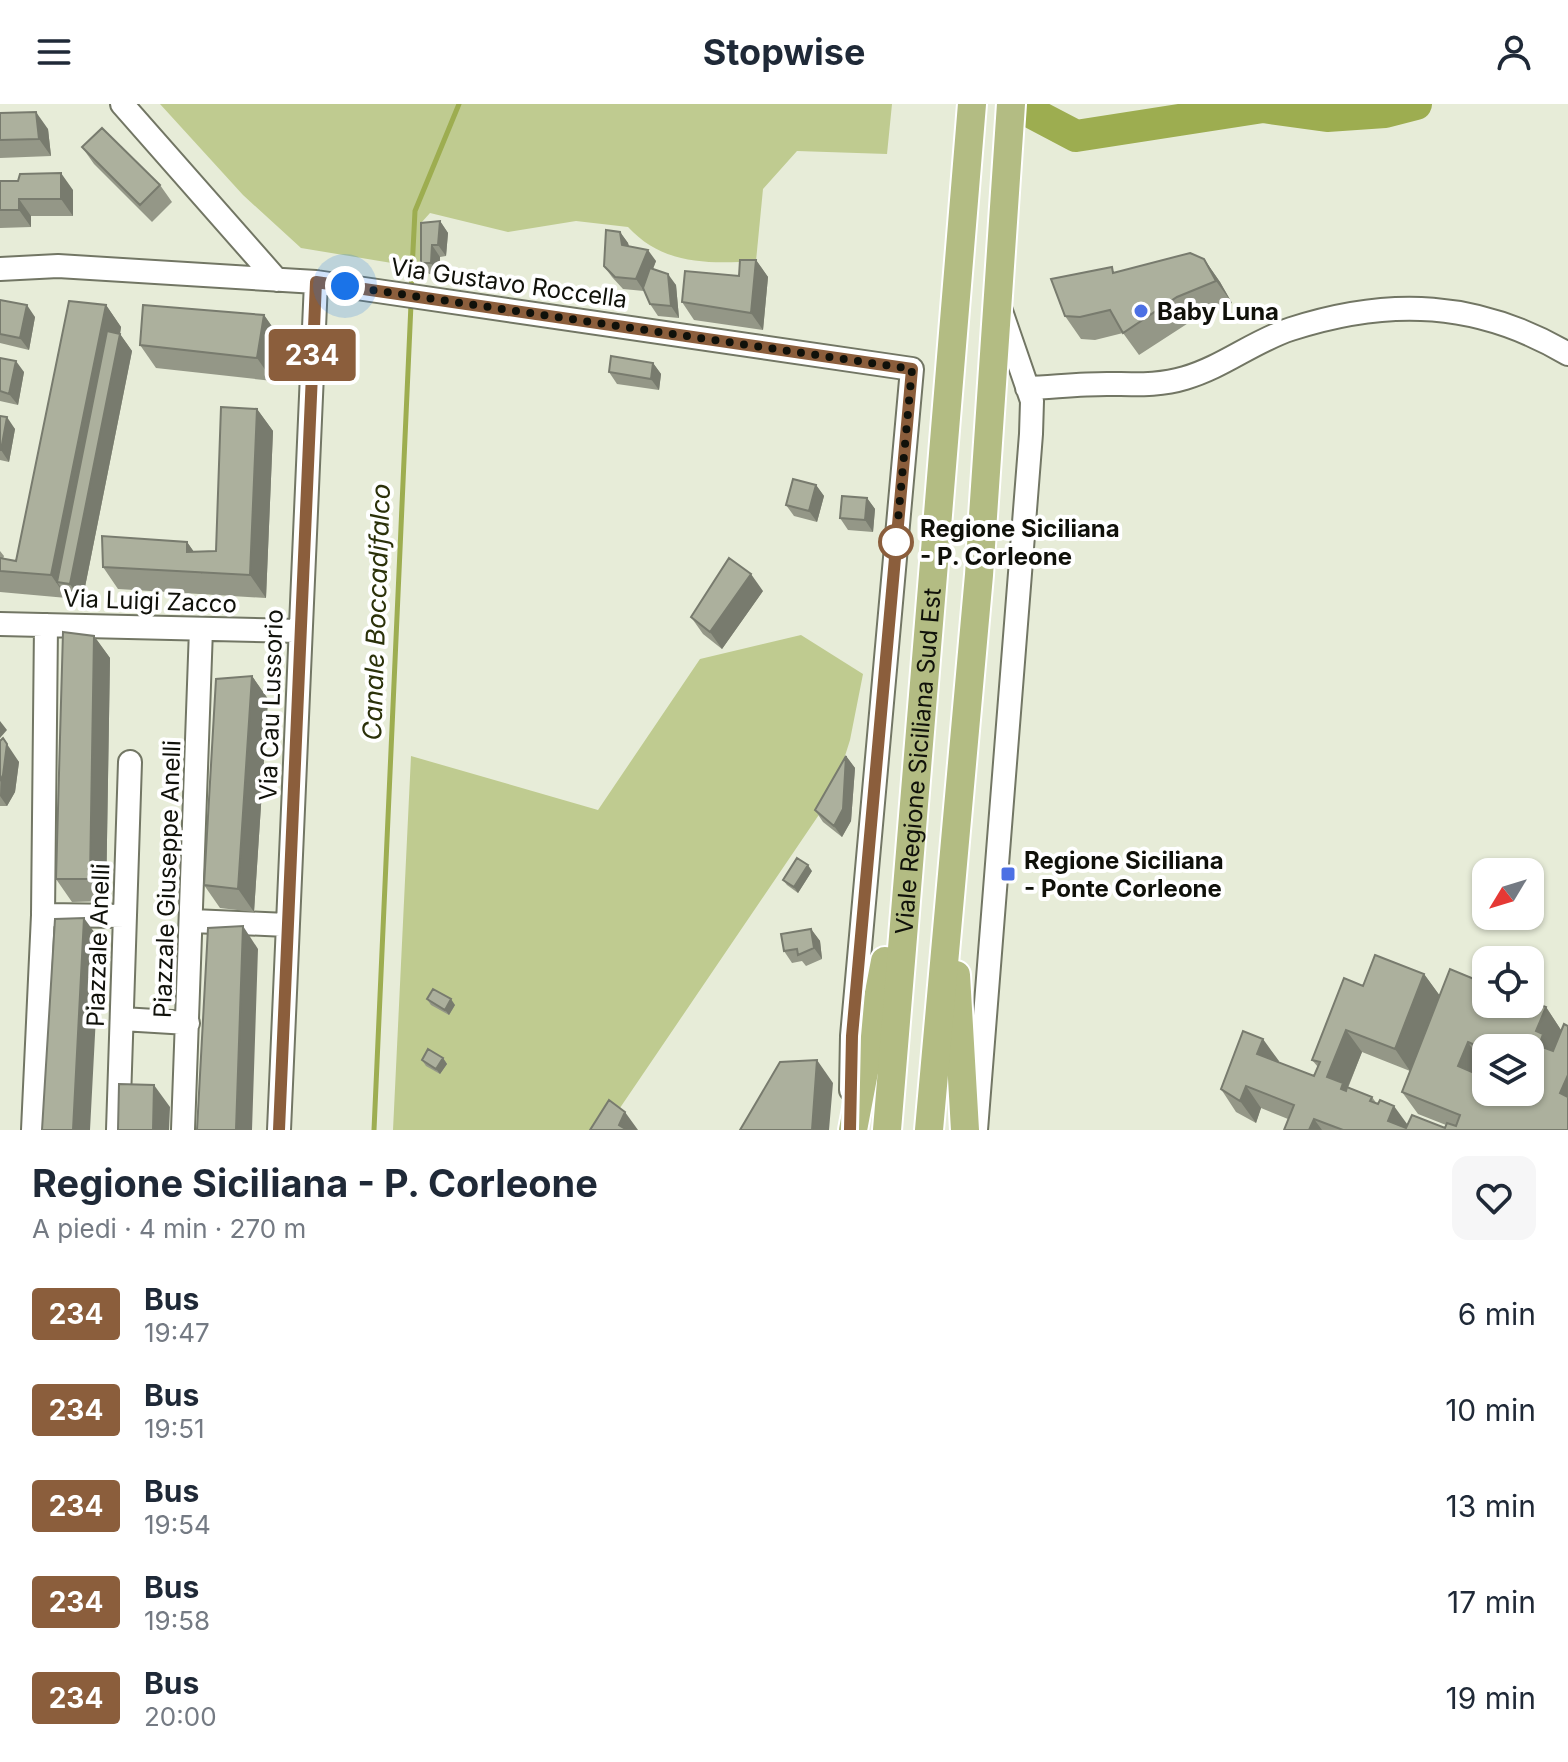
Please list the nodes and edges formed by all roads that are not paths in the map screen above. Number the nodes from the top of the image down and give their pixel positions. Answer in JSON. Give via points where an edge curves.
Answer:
{"nodes":[{"id":1,"x":122,"y":104,"type":"edge"},
{"id":2,"x":972,"y":104,"type":"edge"},
{"id":3,"x":1011,"y":104,"type":"edge"},
{"id":4,"x":0,"y":269,"type":"edge"},
{"id":5,"x":277,"y":280,"type":"junction"},
{"id":6,"x":316,"y":282,"type":"junction"},
{"id":7,"x":996,"y":289,"type":"junction"},
{"id":8,"x":1568,"y":354,"type":"edge"},
{"id":9,"x":912,"y":369,"type":"joint"},
{"id":10,"x":1027,"y":388,"type":"junction"},
{"id":11,"x":0,"y":624,"type":"edge"},
{"id":12,"x":46,"y":625,"type":"junction"},
{"id":13,"x":201,"y":629,"type":"junction"},
{"id":14,"x":300,"y":631,"type":"junction"},
{"id":15,"x":130,"y":762,"type":"dead end"},
{"id":16,"x":915,"y":786,"type":"junction"},
{"id":17,"x":950,"y":870,"type":"junction"},
{"id":18,"x":43,"y":915,"type":"junction"},
{"id":19,"x":125,"y":916,"type":"junction"},
{"id":20,"x":192,"y":921,"type":"junction"},
{"id":21,"x":287,"y":925,"type":"junction"},
{"id":22,"x":122,"y":1019,"type":"junction"},
{"id":23,"x":188,"y":1023,"type":"junction"},
{"id":24,"x":33,"y":1130,"type":"edge"},
{"id":25,"x":118,"y":1130,"type":"edge"},
{"id":26,"x":183,"y":1130,"type":"edge"},
{"id":27,"x":279,"y":1130,"type":"edge"},
{"id":28,"x":852,"y":1130,"type":"edge"},
{"id":29,"x":887,"y":1130,"type":"edge"},
{"id":30,"x":929,"y":1130,"type":"edge"},
{"id":31,"x":965,"y":1130,"type":"edge"},
{"id":32,"x":976,"y":1130,"type":"edge"}],
"edges":[{"from":1,"to":5,"type":"street"},
{"from":2,"to":16,"type":"main road","name":"Viale Regione Siciliana Sud Est"},
{"from":3,"to":7,"type":"main road","name":"Viale Regione Siciliana Sud Est"},
{"from":4,"to":5,"type":"street","name":"Via Gustavo Roccella","via":[[58,266]]},
{"from":5,"to":6,"type":"street","name":"Via Gustavo Roccella"},
{"from":6,"to":9,"type":"street","name":"Via Gustavo Roccella"},
{"from":6,"to":14,"type":"street","name":"Via Cau Lussorio"},
{"from":7,"to":10,"type":"street","name":"Viale Regione Siciliana Sud Est"},
{"from":7,"to":17,"type":"main road","name":"Viale Regione Siciliana Sud Est","via":[[979,575]]},
{"from":8,"to":10,"type":"street","via":[[1505,324],[1431,307],[1289,329],[1196,374],[1151,385]]},
{"from":9,"to":28,"type":"street","name":"Viale Regione Siciliana Sud Est","via":[[852,1036]]},
{"from":10,"to":32,"type":"street","name":"Viale Regione Siciliana Sud Est","via":[[1032,401],[1025,525]]},
{"from":11,"to":12,"type":"street","name":"Via Luigi Zacco"},
{"from":12,"to":13,"type":"street","name":"Via Luigi Zacco"},
{"from":12,"to":18,"type":"street"},
{"from":13,"to":14,"type":"street","name":"Via Luigi Zacco"},
{"from":13,"to":20,"type":"street","name":"Piazzale Giuseppe Anelli"},
{"from":14,"to":21,"type":"street","name":"Via Cau Lussorio"},
{"from":15,"to":19,"type":"street","name":"Piazzale Anelli"},
{"from":16,"to":28,"type":"main road"},
{"from":16,"to":29,"type":"main road","name":"Viale Regione Siciliana Sud Est"},
{"from":17,"to":30,"type":"main road","name":"Viale Regione Siciliana Sud Est"},
{"from":17,"to":31,"type":"main road"},
{"from":18,"to":19,"type":"street"},
{"from":18,"to":24,"type":"street"},
{"from":19,"to":22,"type":"street","name":"Piazzale Anelli"},
{"from":20,"to":21,"type":"street"},
{"from":20,"to":23,"type":"street","name":"Piazzale Giuseppe Anelli"},
{"from":21,"to":27,"type":"street","name":"Via Cau Lussorio"},
{"from":22,"to":23,"type":"street"},
{"from":22,"to":25,"type":"street","name":"Piazzale Anelli"},
{"from":23,"to":26,"type":"street","name":"Piazzale Giuseppe Anelli"}]}
